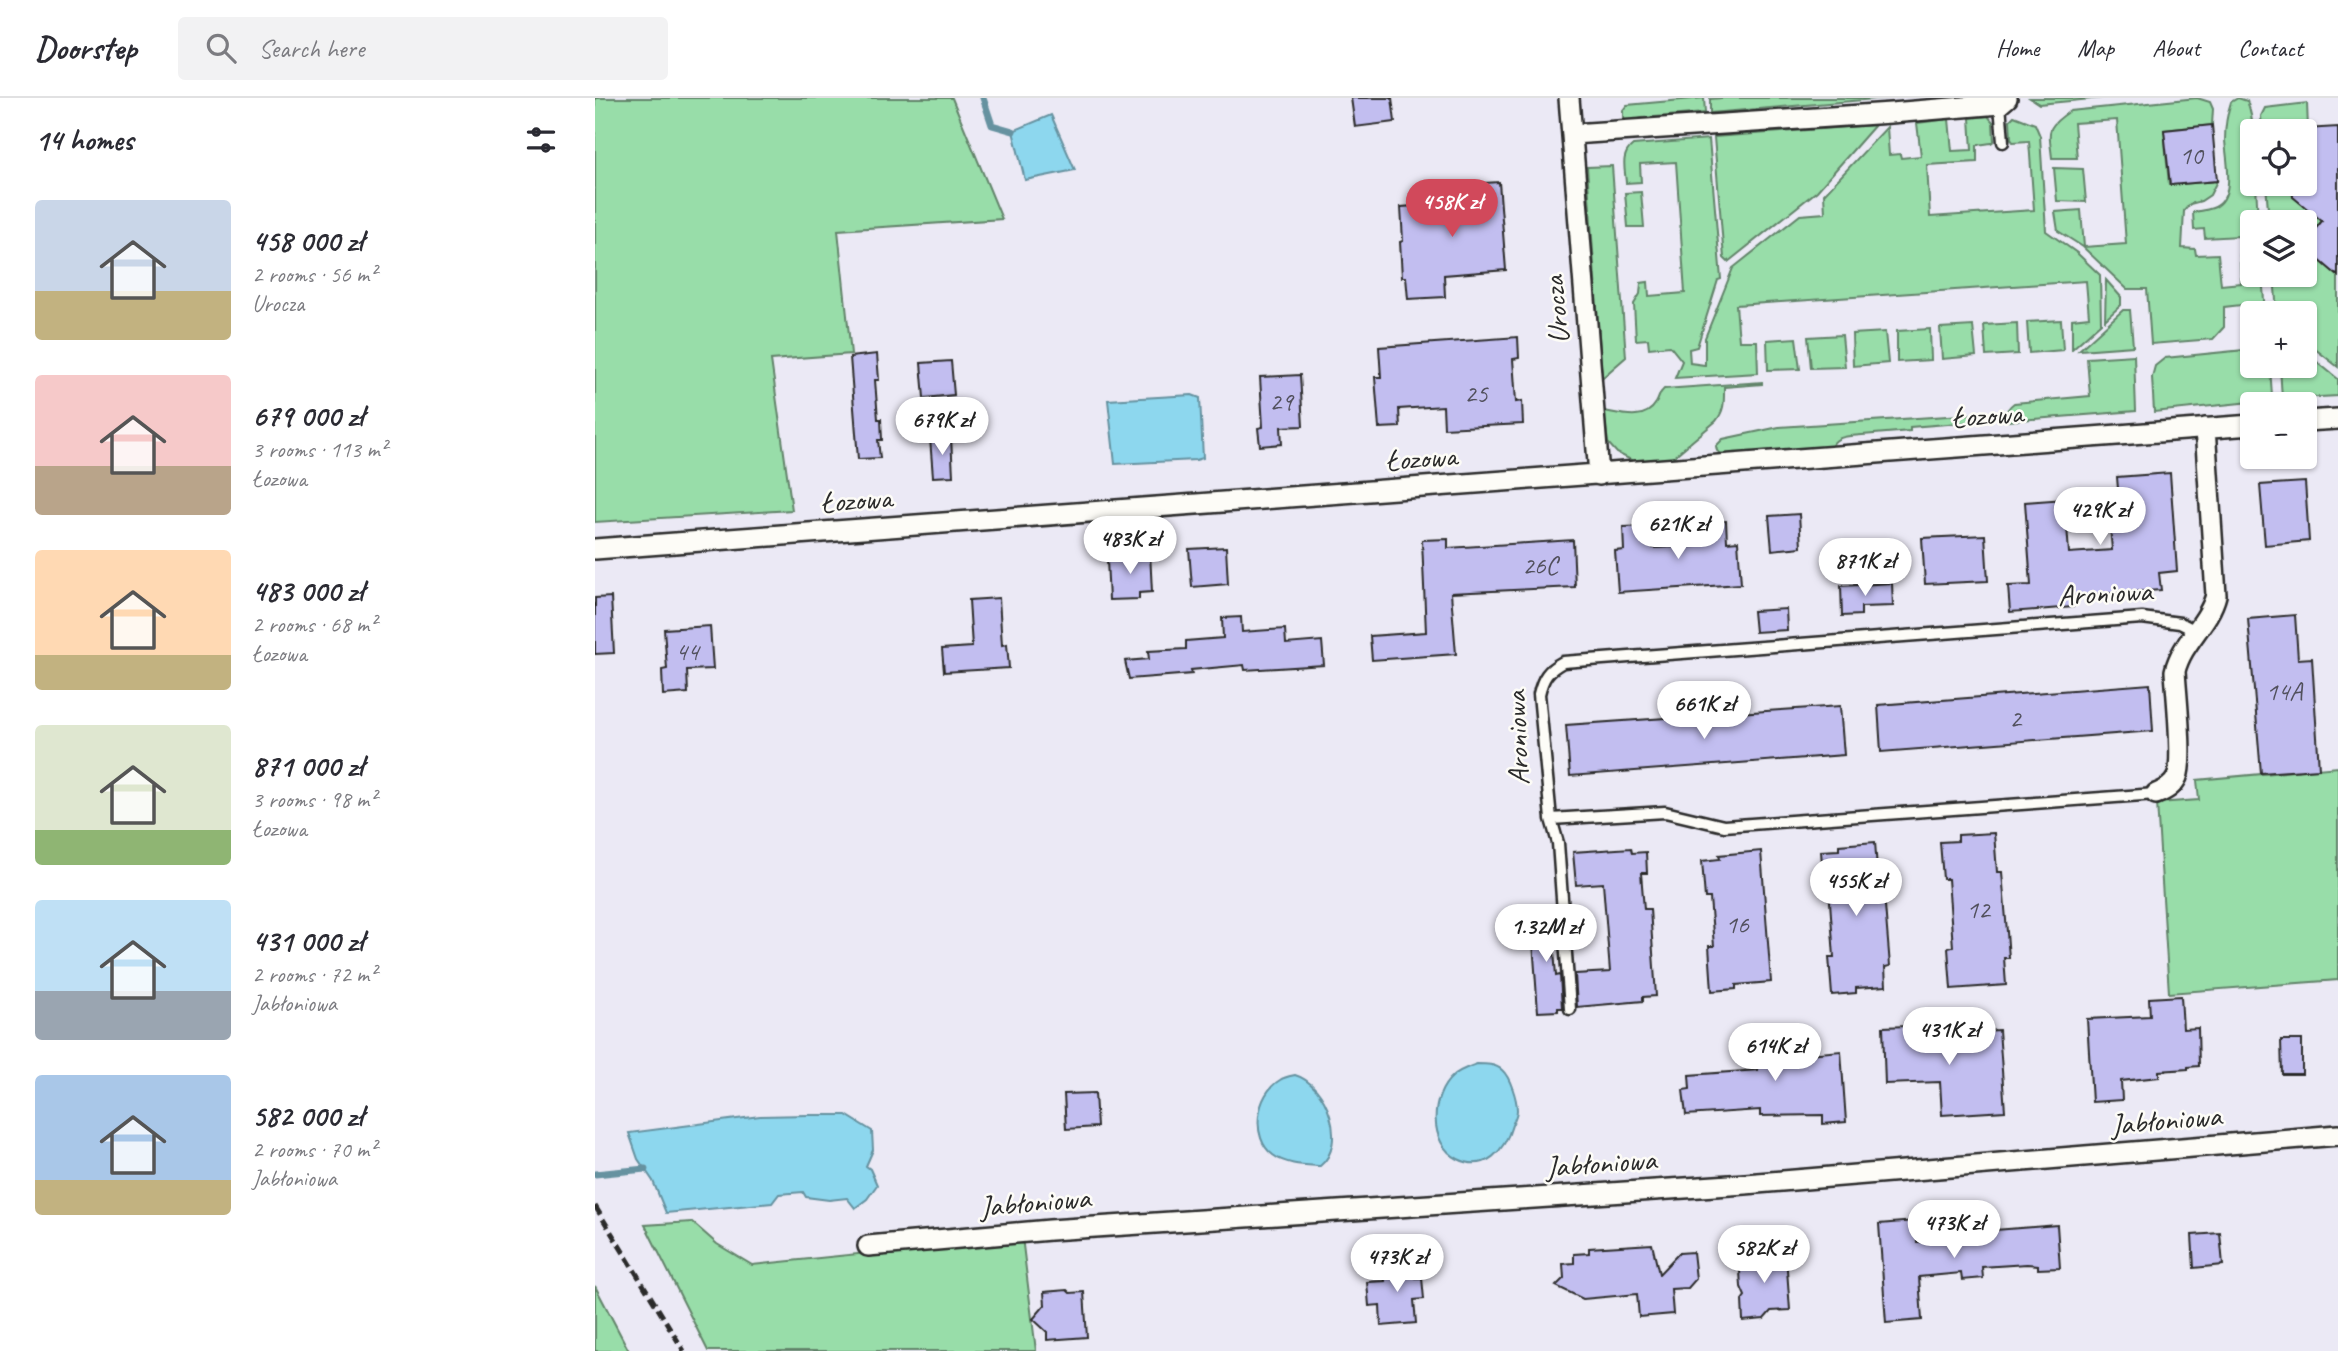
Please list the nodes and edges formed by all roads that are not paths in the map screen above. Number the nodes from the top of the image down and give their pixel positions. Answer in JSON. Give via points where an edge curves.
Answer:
{"nodes":[{"id":1,"x":1569,"y":98,"type":"edge"},
{"id":2,"x":2004,"y":100,"type":"edge"},
{"id":3,"x":1572,"y":134,"type":"junction"},
{"id":4,"x":2003,"y":142,"type":"dead end"},
{"id":5,"x":2338,"y":419,"type":"edge"},
{"id":6,"x":2317,"y":420,"type":"edge"},
{"id":7,"x":2240,"y":426,"type":"edge"},
{"id":8,"x":2205,"y":428,"type":"junction"},
{"id":9,"x":1599,"y":475,"type":"junction"},
{"id":10,"x":595,"y":549,"type":"edge"},
{"id":11,"x":2196,"y":631,"type":"junction"},
{"id":12,"x":2156,"y":794,"type":"joint"},
{"id":13,"x":1551,"y":819,"type":"junction"},
{"id":14,"x":1570,"y":1009,"type":"dead end"},
{"id":15,"x":2338,"y":1135,"type":"edge"},
{"id":16,"x":868,"y":1246,"type":"dead end"}],
"edges":[{"from":1,"to":3,"type":"street","name":"Urocza"},
{"from":2,"to":3,"type":"street","via":[[1891,113]]},
{"from":2,"to":4,"type":"lane"},
{"from":3,"to":9,"type":"street","name":"Urocza"},
{"from":5,"to":6,"type":"street"},
{"from":7,"to":8,"type":"street","name":"Łozowa"},
{"from":8,"to":9,"type":"street","name":"Łozowa"},
{"from":8,"to":11,"type":"street","via":[[2216,595]]},
{"from":9,"to":10,"type":"street","name":"Łozowa"},
{"from":11,"to":12,"type":"street","name":"Aroniowa","via":[[2175,671],[2178,775],[2166,790]]},
{"from":11,"to":13,"type":"lane","name":"Aroniowa","via":[[2181,623],[2143,618],[1563,662],[1542,678],[1539,694]]},
{"from":12,"to":13,"type":"lane","name":"Aroniowa","via":[[1724,827],[1665,812]]},
{"from":13,"to":14,"type":"lane","name":"Aroniowa","via":[[1558,843]]},
{"from":15,"to":16,"type":"street","name":"Jabłoniowa","via":[[1745,1184]]}]}
